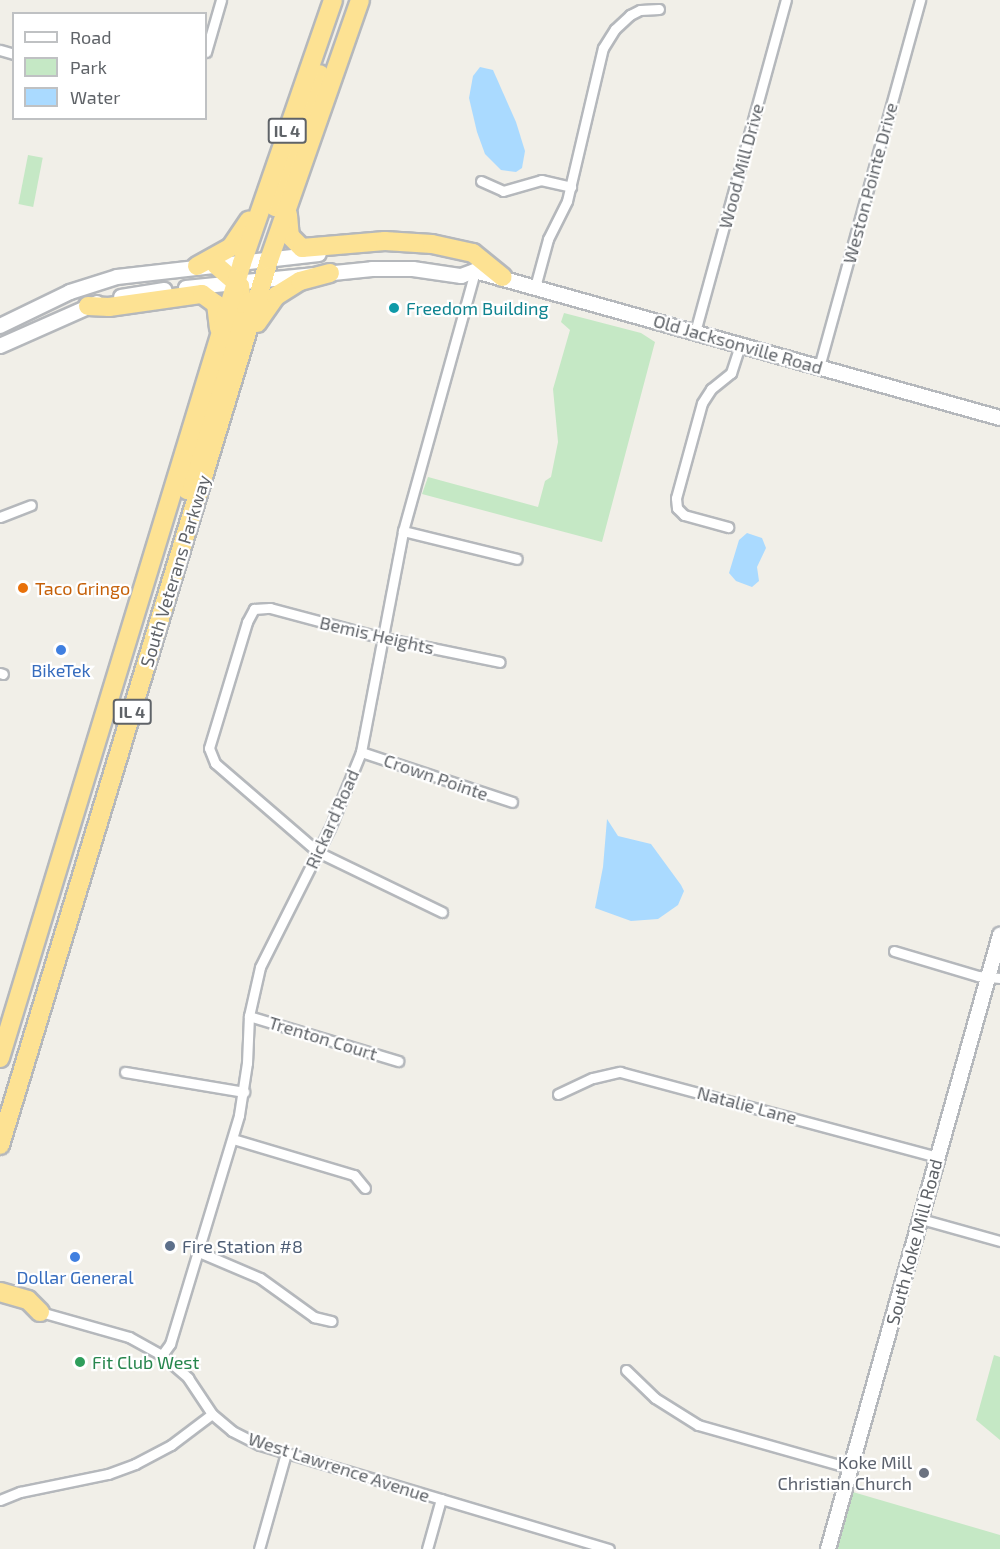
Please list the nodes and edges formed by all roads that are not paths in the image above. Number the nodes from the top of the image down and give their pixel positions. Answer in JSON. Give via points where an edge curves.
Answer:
{"nodes":[{"id":1,"x":221,"y":0,"type":"edge"},
{"id":2,"x":326,"y":0,"type":"edge"},
{"id":3,"x":333,"y":0,"type":"edge"},
{"id":4,"x":341,"y":0,"type":"edge"},
{"id":5,"x":360,"y":0,"type":"edge"},
{"id":6,"x":786,"y":0,"type":"edge"},
{"id":7,"x":921,"y":0,"type":"edge"},
{"id":8,"x":659,"y":9,"type":"dead end"},
{"id":9,"x":207,"y":49,"type":"edge"},
{"id":10,"x":887,"y":79,"type":"dead end"},
{"id":11,"x":898,"y":82,"type":"junction"},
{"id":12,"x":481,"y":181,"type":"dead end"},
{"id":13,"x":571,"y":187,"type":"junction"},
{"id":14,"x":290,"y":202,"type":"junction"},
{"id":15,"x":269,"y":260,"type":"junction"},
{"id":16,"x":242,"y":263,"type":"junction"},
{"id":17,"x":216,"y":265,"type":"junction"},
{"id":18,"x":196,"y":266,"type":"junction"},
{"id":19,"x":475,"y":272,"type":"junction"},
{"id":20,"x":330,"y":273,"type":"junction"},
{"id":21,"x":290,"y":277,"type":"junction"},
{"id":22,"x":503,"y":277,"type":"junction"},
{"id":23,"x":264,"y":279,"type":"junction"},
{"id":24,"x":237,"y":282,"type":"junction"},
{"id":25,"x":535,"y":286,"type":"junction"},
{"id":26,"x":88,"y":306,"type":"junction"},
{"id":27,"x":0,"y":326,"type":"edge"},
{"id":28,"x":695,"y":332,"type":"junction"},
{"id":29,"x":219,"y":337,"type":"junction"},
{"id":30,"x":740,"y":345,"type":"junction"},
{"id":31,"x":0,"y":346,"type":"edge"},
{"id":32,"x":819,"y":367,"type":"junction"},
{"id":33,"x":1000,"y":418,"type":"edge"},
{"id":34,"x":31,"y":505,"type":"dead end"},
{"id":35,"x":0,"y":517,"type":"edge"},
{"id":36,"x":728,"y":527,"type":"dead end"},
{"id":37,"x":403,"y":531,"type":"junction"},
{"id":38,"x":517,"y":559,"type":"dead end"},
{"id":39,"x":168,"y":591,"type":"junction"},
{"id":40,"x":159,"y":623,"type":"junction"},
{"id":41,"x":383,"y":638,"type":"junction"},
{"id":42,"x":500,"y":662,"type":"dead end"},
{"id":43,"x":361,"y":752,"type":"junction"},
{"id":44,"x":512,"y":802,"type":"dead end"},
{"id":45,"x":318,"y":852,"type":"junction"},
{"id":46,"x":442,"y":912,"type":"dead end"},
{"id":47,"x":1000,"y":935,"type":"edge"},
{"id":48,"x":894,"y":951,"type":"dead end"},
{"id":49,"x":994,"y":977,"type":"edge"},
{"id":50,"x":249,"y":1016,"type":"junction"},
{"id":51,"x":0,"y":1058,"type":"edge"},
{"id":52,"x":398,"y":1061,"type":"dead end"},
{"id":53,"x":125,"y":1072,"type":"dead end"},
{"id":54,"x":244,"y":1092,"type":"junction"},
{"id":55,"x":558,"y":1095,"type":"dead end"},
{"id":56,"x":233,"y":1139,"type":"junction"},
{"id":57,"x":0,"y":1145,"type":"edge"},
{"id":58,"x":938,"y":1156,"type":"junction"},
{"id":59,"x":365,"y":1188,"type":"dead end"},
{"id":60,"x":921,"y":1219,"type":"junction"},
{"id":61,"x":1000,"y":1241,"type":"edge"},
{"id":62,"x":199,"y":1252,"type":"junction"},
{"id":63,"x":0,"y":1292,"type":"edge"},
{"id":64,"x":0,"y":1301,"type":"edge"},
{"id":65,"x":40,"y":1312,"type":"junction"},
{"id":66,"x":332,"y":1321,"type":"dead end"},
{"id":67,"x":162,"y":1355,"type":"junction"},
{"id":68,"x":626,"y":1370,"type":"dead end"},
{"id":69,"x":212,"y":1414,"type":"junction"},
{"id":70,"x":286,"y":1453,"type":"junction"},
{"id":71,"x":850,"y":1468,"type":"junction"},
{"id":72,"x":441,"y":1499,"type":"junction"},
{"id":73,"x":0,"y":1500,"type":"edge"},
{"id":74,"x":259,"y":1549,"type":"edge"},
{"id":75,"x":427,"y":1549,"type":"edge"},
{"id":76,"x":609,"y":1549,"type":"edge"},
{"id":77,"x":828,"y":1549,"type":"edge"}],
"edges":[{"from":1,"to":9,"type":"street"},
{"from":2,"to":18,"type":"highway","via":[[247,227],[231,247]]},
{"from":3,"to":16,"type":"highway","name":"South Veterans Parkway","number":"IL 4"},
{"from":4,"to":15,"type":"highway","via":[[264,238]]},
{"from":5,"to":14,"type":"highway","name":"South Veterans Parkway","number":"IL 4"},
{"from":6,"to":28,"type":"street","name":"Wood Mill Drive"},
{"from":7,"to":11,"type":"street","name":"Weston Pointe Drive"},
{"from":8,"to":13,"type":"street","via":[[630,15],[608,39],[591,92]]},
{"from":10,"to":11,"type":"street"},
{"from":11,"to":32,"type":"street","name":"Weston Pointe Drive"},
{"from":12,"to":13,"type":"street","via":[[503,191],[541,180]]},
{"from":13,"to":25,"type":"street","via":[[548,239]]},
{"from":14,"to":15,"type":"highway","name":"South Veterans Parkway","number":"IL 4"},
{"from":14,"to":22,"type":"highway","via":[[290,236],[302,248],[385,241],[432,244],[473,253]]},
{"from":15,"to":16,"type":"street","name":"Old Jacksonville Road"},
{"from":15,"to":19,"type":"street","name":"Old Jacksonville Road","via":[[405,248],[469,261]]},
{"from":15,"to":21,"type":"highway"},
{"from":15,"to":23,"type":"highway","name":"South Veterans Parkway","number":"IL 4"},
{"from":16,"to":17,"type":"street","name":"Old Jacksonville Road"},
{"from":16,"to":24,"type":"highway","name":"South Veterans Parkway","number":"IL 4"},
{"from":17,"to":18,"type":"street","name":"Old Jacksonville Road"},
{"from":17,"to":24,"type":"highway"},
{"from":18,"to":27,"type":"street","name":"Old Jacksonville Road","via":[[99,282],[43,303]]},
{"from":19,"to":20,"type":"street","name":"Old Jacksonville Road","via":[[461,276],[393,268]]},
{"from":19,"to":22,"type":"street","name":"Old Jacksonville Road"},
{"from":19,"to":37,"type":"street","name":"Rickard Road"},
{"from":20,"to":21,"type":"street","name":"Old Jacksonville Road"},
{"from":20,"to":39,"type":"highway","via":[[286,290],[259,317],[183,566]]},
{"from":21,"to":23,"type":"street","name":"Old Jacksonville Road"},
{"from":22,"to":25,"type":"street","name":"Old Jacksonville Road"},
{"from":23,"to":24,"type":"street","name":"Old Jacksonville Road"},
{"from":23,"to":39,"type":"highway","name":"South Veterans Parkway","number":"IL 4"},
{"from":24,"to":26,"type":"street","name":"Old Jacksonville Road","via":[[133,295]]},
{"from":24,"to":29,"type":"highway","name":"South Veterans Parkway","number":"IL 4"},
{"from":24,"to":40,"type":"highway","via":[[243,294],[241,310],[177,526],[161,593]]},
{"from":25,"to":28,"type":"street","name":"Old Jacksonville Road"},
{"from":26,"to":29,"type":"highway","via":[[109,307],[206,294],[218,310]]},
{"from":26,"to":31,"type":"street","name":"Old Jacksonville Road"},
{"from":28,"to":30,"type":"street","name":"Old Jacksonville Road"},
{"from":29,"to":51,"type":"highway","name":"South Veterans Parkway","number":"IL 4"},
{"from":30,"to":32,"type":"street","name":"Old Jacksonville Road"},
{"from":30,"to":36,"type":"street","via":[[731,374],[711,389],[702,403],[674,511]]},
{"from":32,"to":33,"type":"street","name":"Old Jacksonville Road"},
{"from":34,"to":35,"type":"street"},
{"from":37,"to":38,"type":"street"},
{"from":37,"to":41,"type":"street","name":"Rickard Road"},
{"from":39,"to":40,"type":"highway","name":"South Veterans Parkway","number":"IL 4"},
{"from":40,"to":57,"type":"highway","name":"South Veterans Parkway","number":"IL 4"},
{"from":41,"to":42,"type":"street","name":"Bemis Heights"},
{"from":41,"to":43,"type":"street","name":"Rickard Road"},
{"from":41,"to":45,"type":"street","name":"Bemis Heights","via":[[270,608],[254,609],[247,622],[209,753],[215,763]]},
{"from":43,"to":44,"type":"street","name":"Crown Pointe"},
{"from":43,"to":45,"type":"street","name":"Rickard Road"},
{"from":45,"to":46,"type":"street"},
{"from":45,"to":50,"type":"street","name":"Rickard Road","via":[[261,967]]},
{"from":47,"to":49,"type":"street","name":"South Koke Mill Road"},
{"from":48,"to":49,"type":"street","via":[[978,976]]},
{"from":49,"to":58,"type":"street","name":"South Koke Mill Road"},
{"from":50,"to":52,"type":"street","name":"Trenton Court"},
{"from":50,"to":54,"type":"street","name":"Rickard Road"},
{"from":53,"to":54,"type":"street"},
{"from":54,"to":56,"type":"street","name":"Rickard Road"},
{"from":55,"to":58,"type":"street","name":"Natalie Lane","via":[[593,1078],[620,1072]]},
{"from":56,"to":59,"type":"street","via":[[354,1175]]},
{"from":56,"to":62,"type":"street","name":"Rickard Road"},
{"from":58,"to":60,"type":"street","name":"South Koke Mill Road"},
{"from":60,"to":61,"type":"street"},
{"from":60,"to":71,"type":"street","name":"South Koke Mill Road"},
{"from":62,"to":66,"type":"street","via":[[260,1278],[314,1317]]},
{"from":62,"to":67,"type":"street","name":"Rickard Road","via":[[170,1344]]},
{"from":63,"to":65,"type":"highway","via":[[28,1300]]},
{"from":64,"to":65,"type":"street","name":"West Lawrence Avenue"},
{"from":65,"to":67,"type":"street","name":"West Lawrence Avenue","via":[[129,1338]]},
{"from":67,"to":69,"type":"street","name":"West Lawrence Avenue","via":[[188,1378]]},
{"from":68,"to":71,"type":"street","via":[[655,1398],[698,1425]]},
{"from":69,"to":70,"type":"street","name":"West Lawrence Avenue","via":[[245,1438]]},
{"from":69,"to":73,"type":"street","via":[[171,1445],[135,1464]]},
{"from":70,"to":72,"type":"street","name":"West Lawrence Avenue"},
{"from":70,"to":74,"type":"street"},
{"from":71,"to":77,"type":"street","name":"South Koke Mill Road"},
{"from":72,"to":75,"type":"street"},
{"from":72,"to":76,"type":"street","name":"West Lawrence Avenue"}]}
